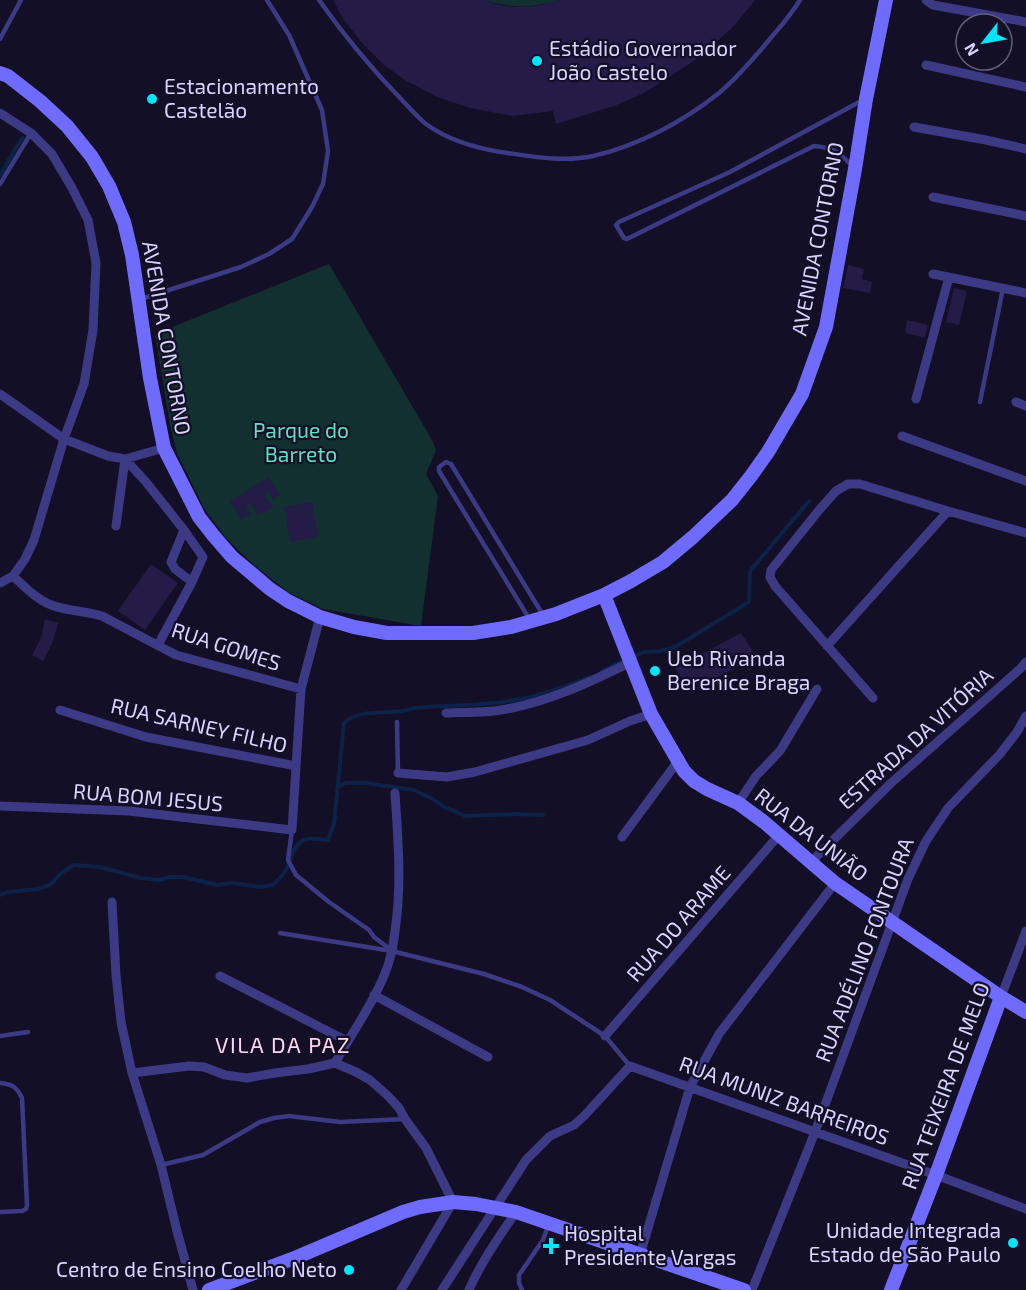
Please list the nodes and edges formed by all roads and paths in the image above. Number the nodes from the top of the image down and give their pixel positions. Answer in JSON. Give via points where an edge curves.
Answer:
{"nodes":[{"id":1,"x":21,"y":0,"type":"edge"},
{"id":2,"x":267,"y":0,"type":"edge"},
{"id":3,"x":319,"y":0,"type":"edge"},
{"id":4,"x":800,"y":0,"type":"edge"},
{"id":5,"x":886,"y":0,"type":"edge"},
{"id":6,"x":926,"y":0,"type":"edge"},
{"id":7,"x":1026,"y":22,"type":"edge"},
{"id":8,"x":0,"y":39,"type":"edge"},
{"id":9,"x":926,"y":65,"type":"dead end"},
{"id":10,"x":0,"y":73,"type":"edge"},
{"id":11,"x":1026,"y":87,"type":"edge"},
{"id":12,"x":866,"y":99,"type":"junction"},
{"id":13,"x":0,"y":113,"type":"edge"},
{"id":14,"x":914,"y":127,"type":"dead end"},
{"id":15,"x":31,"y":133,"type":"junction"},
{"id":16,"x":1026,"y":149,"type":"edge"},
{"id":17,"x":855,"y":169,"type":"junction"},
{"id":18,"x":0,"y":184,"type":"edge"},
{"id":19,"x":933,"y":197,"type":"dead end"},
{"id":20,"x":1026,"y":216,"type":"edge"},
{"id":21,"x":933,"y":274,"type":"dead end"},
{"id":22,"x":949,"y":277,"type":"junction"},
{"id":23,"x":1003,"y":288,"type":"junction"},
{"id":24,"x":1026,"y":293,"type":"edge"},
{"id":25,"x":139,"y":299,"type":"junction"},
{"id":26,"x":0,"y":394,"type":"edge"},
{"id":27,"x":916,"y":399,"type":"dead end"},
{"id":28,"x":980,"y":402,"type":"dead end"},
{"id":29,"x":1016,"y":402,"type":"dead end"},
{"id":30,"x":1026,"y":406,"type":"edge"},
{"id":31,"x":902,"y":436,"type":"dead end"},
{"id":32,"x":64,"y":439,"type":"junction"},
{"id":33,"x":164,"y":448,"type":"junction"},
{"id":34,"x":124,"y":459,"type":"junction"},
{"id":35,"x":1026,"y":481,"type":"edge"},
{"id":36,"x":948,"y":511,"type":"junction"},
{"id":37,"x":116,"y":526,"type":"dead end"},
{"id":38,"x":184,"y":530,"type":"junction"},
{"id":39,"x":1026,"y":533,"type":"edge"},
{"id":40,"x":13,"y":576,"type":"junction"},
{"id":41,"x":192,"y":582,"type":"junction"},
{"id":42,"x":0,"y":583,"type":"edge"},
{"id":43,"x":604,"y":595,"type":"junction"},
{"id":44,"x":320,"y":617,"type":"junction"},
{"id":45,"x":545,"y":617,"type":"junction"},
{"id":46,"x":530,"y":621,"type":"junction"},
{"id":47,"x":158,"y":645,"type":"junction"},
{"id":48,"x":827,"y":646,"type":"junction"},
{"id":49,"x":629,"y":658,"type":"junction"},
{"id":50,"x":1023,"y":665,"type":"edge"},
{"id":51,"x":1026,"y":678,"type":"edge"},
{"id":52,"x":301,"y":689,"type":"junction"},
{"id":53,"x":817,"y":689,"type":"dead end"},
{"id":54,"x":873,"y":698,"type":"dead end"},
{"id":55,"x":60,"y":710,"type":"dead end"},
{"id":56,"x":446,"y":713,"type":"dead end"},
{"id":57,"x":651,"y":714,"type":"junction"},
{"id":58,"x":1026,"y":716,"type":"edge"},
{"id":59,"x":397,"y":722,"type":"dead end"},
{"id":60,"x":678,"y":761,"type":"junction"},
{"id":61,"x":296,"y":766,"type":"junction"},
{"id":62,"x":398,"y":773,"type":"joint"},
{"id":63,"x":395,"y":793,"type":"dead end"},
{"id":64,"x":738,"y":803,"type":"junction"},
{"id":65,"x":0,"y":806,"type":"edge"},
{"id":66,"x":292,"y":830,"type":"junction"},
{"id":67,"x":779,"y":835,"type":"junction"},
{"id":68,"x":622,"y":837,"type":"dead end"},
{"id":69,"x":811,"y":862,"type":"junction"},
{"id":70,"x":835,"y":883,"type":"junction"},
{"id":71,"x":112,"y":902,"type":"dead end"},
{"id":72,"x":892,"y":922,"type":"junction"},
{"id":73,"x":1026,"y":931,"type":"edge"},
{"id":74,"x":280,"y":933,"type":"dead end"},
{"id":75,"x":392,"y":951,"type":"junction"},
{"id":76,"x":220,"y":976,"type":"dead end"},
{"id":77,"x":374,"y":995,"type":"junction"},
{"id":78,"x":1001,"y":998,"type":"junction"},
{"id":79,"x":1026,"y":1012,"type":"edge"},
{"id":80,"x":28,"y":1032,"type":"dead end"},
{"id":81,"x":0,"y":1036,"type":"edge"},
{"id":82,"x":605,"y":1036,"type":"junction"},
{"id":83,"x":347,"y":1041,"type":"junction"},
{"id":84,"x":488,"y":1057,"type":"dead end"},
{"id":85,"x":335,"y":1063,"type":"junction"},
{"id":86,"x":630,"y":1066,"type":"junction"},
{"id":87,"x":132,"y":1073,"type":"junction"},
{"id":88,"x":0,"y":1083,"type":"edge"},
{"id":89,"x":690,"y":1087,"type":"junction"},
{"id":90,"x":405,"y":1119,"type":"junction"},
{"id":91,"x":815,"y":1132,"type":"junction"},
{"id":92,"x":161,"y":1165,"type":"junction"},
{"id":93,"x":936,"y":1175,"type":"junction"},
{"id":94,"x":453,"y":1202,"type":"junction"},
{"id":95,"x":496,"y":1208,"type":"junction"},
{"id":96,"x":1026,"y":1209,"type":"edge"},
{"id":97,"x":0,"y":1212,"type":"edge"},
{"id":98,"x":516,"y":1212,"type":"junction"},
{"id":99,"x":549,"y":1223,"type":"junction"},
{"id":100,"x":640,"y":1255,"type":"junction"},
{"id":101,"x":194,"y":1290,"type":"edge"},
{"id":102,"x":209,"y":1290,"type":"edge"},
{"id":103,"x":401,"y":1290,"type":"edge"},
{"id":104,"x":442,"y":1290,"type":"edge"},
{"id":105,"x":469,"y":1290,"type":"edge"},
{"id":106,"x":522,"y":1290,"type":"edge"},
{"id":107,"x":744,"y":1290,"type":"edge"},
{"id":108,"x":752,"y":1290,"type":"edge"},
{"id":109,"x":891,"y":1290,"type":"edge"}],
"edges":[{"from":1,"to":8,"type":"lane"},
{"from":2,"to":25,"type":"lane","via":[[290,35],[322,110],[328,152],[323,184],[292,239],[269,254],[241,267]]},
{"from":3,"to":4,"type":"lane","via":[[364,58],[425,123],[485,150],[569,158],[593,156],[639,141],[684,118],[720,92],[753,59]]},
{"from":5,"to":12,"type":"street","name":"AVENIDA CONTORNO"},
{"from":6,"to":7,"type":"street","via":[[933,5]]},
{"from":9,"to":11,"type":"street"},
{"from":10,"to":25,"type":"street","name":"AVENIDA CONTORNO","via":[[67,126],[98,167],[124,222]]},
{"from":12,"to":17,"type":"street","name":"AVENIDA CONTORNO"},
{"from":12,"to":17,"type":"lane","via":[[730,172],[616,225],[627,239],[814,146],[840,152]]},
{"from":13,"to":15,"type":"street"},
{"from":14,"to":16,"type":"street"},
{"from":15,"to":18,"type":"lane"},
{"from":15,"to":32,"type":"street","via":[[52,154],[72,188],[88,220],[96,263],[93,330],[84,384]]},
{"from":17,"to":43,"type":"street","name":"AVENIDA CONTORNO","via":[[826,327],[802,394],[768,452],[732,500],[693,537],[663,561]]},
{"from":19,"to":20,"type":"street"},
{"from":21,"to":22,"type":"street"},
{"from":22,"to":23,"type":"street"},
{"from":22,"to":27,"type":"street"},
{"from":23,"to":24,"type":"street"},
{"from":23,"to":28,"type":"lane"},
{"from":25,"to":33,"type":"street","name":"AVENIDA CONTORNO"},
{"from":26,"to":32,"type":"street"},
{"from":29,"to":30,"type":"street"},
{"from":31,"to":35,"type":"street"},
{"from":32,"to":34,"type":"street"},
{"from":32,"to":40,"type":"street","via":[[34,540]]},
{"from":33,"to":34,"type":"street"},
{"from":33,"to":44,"type":"street","name":"AVENIDA CONTORNO","via":[[200,517],[232,557],[270,589]]},
{"from":34,"to":37,"type":"street"},
{"from":34,"to":38,"type":"street"},
{"from":36,"to":39,"type":"street"},
{"from":36,"to":48,"type":"street"},
{"from":36,"to":48,"type":"street","via":[[854,483],[842,486],[820,509],[771,570],[770,577]]},
{"from":38,"to":41,"type":"street","via":[[203,557]]},
{"from":38,"to":41,"type":"street","via":[[171,562]]},
{"from":40,"to":42,"type":"street"},
{"from":40,"to":47,"type":"street","name":"RUA GOMES","via":[[50,604],[102,616]]},
{"from":41,"to":47,"type":"street"},
{"from":43,"to":45,"type":"street","name":"AVENIDA CONTORNO"},
{"from":43,"to":49,"type":"street","name":"RUA DA UNIÃO"},
{"from":44,"to":46,"type":"street","name":"AVENIDA CONTORNO","via":[[387,633],[473,633]]},
{"from":44,"to":52,"type":"street"},
{"from":45,"to":46,"type":"street","name":"AVENIDA CONTORNO"},
{"from":45,"to":46,"type":"lane","via":[[451,464],[443,463],[439,471]]},
{"from":47,"to":52,"type":"street","name":"RUA GOMES","via":[[176,655]]},
{"from":48,"to":54,"type":"street"},
{"from":49,"to":56,"type":"street","via":[[586,684],[546,699],[501,711]]},
{"from":49,"to":57,"type":"street","name":"RUA DA UNIÃO"},
{"from":50,"to":51,"type":"street","name":"ESTRADA DA VITÓRIA"},
{"from":50,"to":69,"type":"street","name":"ESTRADA DA VITÓRIA","via":[[890,784]]},
{"from":52,"to":61,"type":"street"},
{"from":53,"to":64,"type":"street","via":[[780,751]]},
{"from":55,"to":61,"type":"street","name":"RUA SARNEY FILHO","via":[[146,737]]},
{"from":57,"to":60,"type":"street","name":"RUA DA UNIÃO"},
{"from":57,"to":62,"type":"street","via":[[588,740],[476,772],[447,777]]},
{"from":58,"to":72,"type":"street","name":"RUA ADÉLINO FONTOURA","via":[[1000,754],[936,825],[908,879]]},
{"from":59,"to":62,"type":"lane"},
{"from":60,"to":64,"type":"street","name":"RUA DA UNIÃO","via":[[694,781]]},
{"from":60,"to":68,"type":"street"},
{"from":61,"to":66,"type":"street"},
{"from":63,"to":75,"type":"street","via":[[400,872]]},
{"from":64,"to":67,"type":"street","name":"RUA DA UNIÃO"},
{"from":65,"to":66,"type":"street","name":"RUA BOM JESUS","via":[[129,811]]},
{"from":66,"to":75,"type":"lane","via":[[288,860],[296,875]]},
{"from":67,"to":69,"type":"street","name":"RUA DA UNIÃO"},
{"from":67,"to":82,"type":"street","name":"RUA DO ARAME"},
{"from":69,"to":70,"type":"street","name":"RUA DA UNIÃO"},
{"from":70,"to":72,"type":"street","name":"RUA DA UNIÃO"},
{"from":70,"to":89,"type":"street","via":[[719,1034]]},
{"from":71,"to":87,"type":"street","via":[[121,1022]]},
{"from":72,"to":78,"type":"street","name":"RUA DA UNIÃO"},
{"from":72,"to":91,"type":"street","name":"RUA ADÉLINO FONTOURA"},
{"from":73,"to":78,"type":"street","name":"RUA TEIXEIRA DE MELO"},
{"from":74,"to":75,"type":"lane"},
{"from":75,"to":77,"type":"street"},
{"from":75,"to":82,"type":"lane","via":[[522,987],[550,1000]]},
{"from":76,"to":83,"type":"street"},
{"from":77,"to":83,"type":"street"},
{"from":77,"to":84,"type":"street"},
{"from":78,"to":79,"type":"street","name":"RUA DA UNIÃO"},
{"from":78,"to":93,"type":"street","name":"RUA TEIXEIRA DE MELO"},
{"from":80,"to":81,"type":"lane"},
{"from":82,"to":86,"type":"lane"},
{"from":83,"to":85,"type":"street"},
{"from":85,"to":87,"type":"street","via":[[247,1078],[189,1066]]},
{"from":85,"to":90,"type":"street","via":[[369,1080],[388,1096]]},
{"from":86,"to":89,"type":"street","name":"RUA MUNIZ BARREIROS"},
{"from":86,"to":95,"type":"street","via":[[584,1116],[550,1136],[526,1160]]},
{"from":87,"to":92,"type":"street"},
{"from":88,"to":97,"type":"lane","via":[[11,1084],[22,1098],[27,1205],[22,1211]]},
{"from":89,"to":91,"type":"street","name":"RUA MUNIZ BARREIROS"},
{"from":89,"to":100,"type":"street"},
{"from":90,"to":92,"type":"lane","via":[[340,1122],[274,1118],[203,1155]]},
{"from":90,"to":94,"type":"street","via":[[426,1148]]},
{"from":91,"to":93,"type":"street","name":"RUA MUNIZ BARREIROS"},
{"from":91,"to":108,"type":"street","name":"RUA ADÉLINO FONTOURA"},
{"from":92,"to":101,"type":"street"},
{"from":93,"to":96,"type":"street","name":"RUA MUNIZ BARREIROS"},
{"from":93,"to":109,"type":"street","name":"RUA TEIXEIRA DE MELO"},
{"from":94,"to":95,"type":"street"},
{"from":94,"to":102,"type":"street","via":[[403,1212]]},
{"from":94,"to":103,"type":"street"},
{"from":95,"to":98,"type":"street"},
{"from":95,"to":104,"type":"street"},
{"from":98,"to":99,"type":"street"},
{"from":98,"to":105,"type":"street"},
{"from":99,"to":100,"type":"street"},
{"from":99,"to":106,"type":"lane","via":[[543,1240],[519,1275]]},
{"from":100,"to":107,"type":"street"}]}
